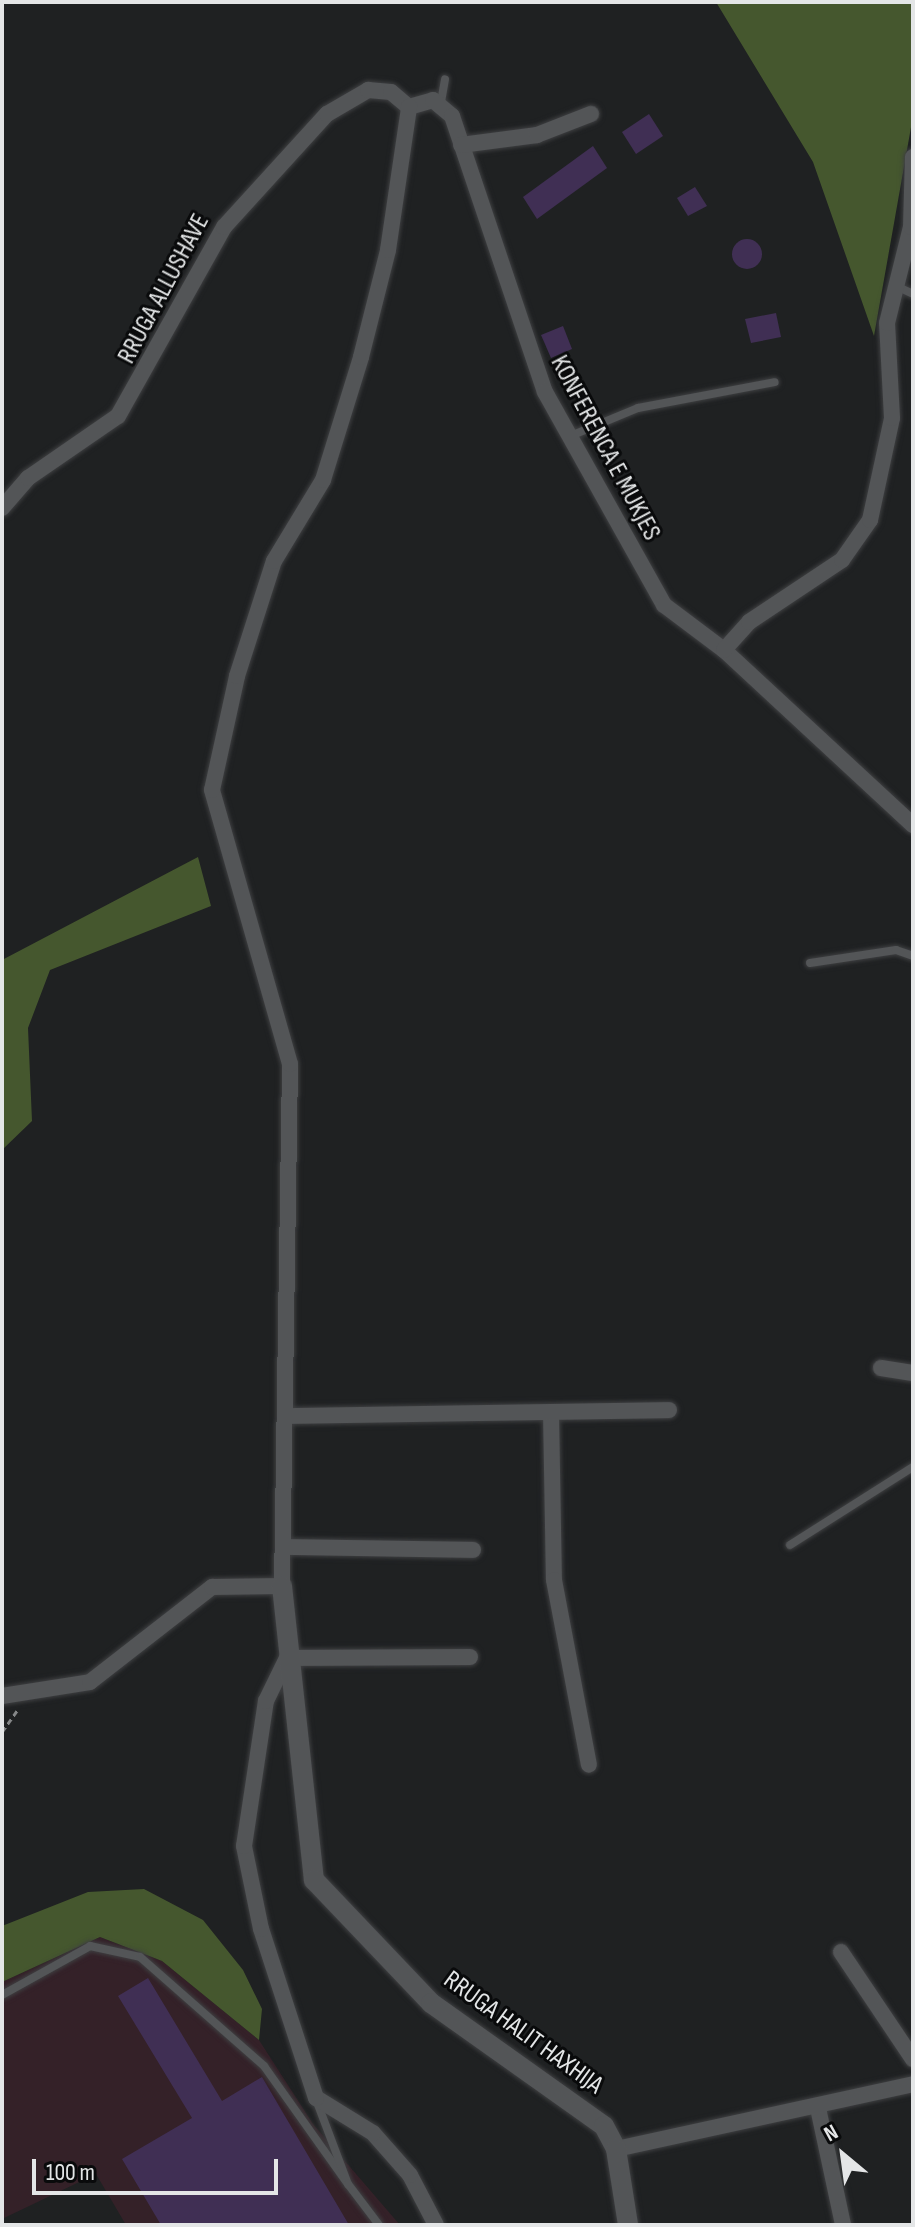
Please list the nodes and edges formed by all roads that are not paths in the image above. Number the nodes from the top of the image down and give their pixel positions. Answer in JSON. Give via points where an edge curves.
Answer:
{"nodes":[{"id":1,"x":445,"y":79,"type":"dead end"},
{"id":2,"x":441,"y":102,"type":"junction"},
{"id":3,"x":409,"y":107,"type":"junction"},
{"id":4,"x":591,"y":114,"type":"dead end"},
{"id":5,"x":461,"y":145,"type":"junction"},
{"id":6,"x":913,"y":157,"type":"edge"},
{"id":7,"x":894,"y":286,"type":"junction"},
{"id":8,"x":913,"y":294,"type":"edge"},
{"id":9,"x":775,"y":382,"type":"dead end"},
{"id":10,"x":567,"y":437,"type":"junction"},
{"id":11,"x":2,"y":508,"type":"edge"},
{"id":12,"x":724,"y":650,"type":"junction"},
{"id":13,"x":913,"y":825,"type":"edge"},
{"id":14,"x":913,"y":956,"type":"edge"},
{"id":15,"x":810,"y":963,"type":"dead end"},
{"id":16,"x":881,"y":1368,"type":"dead end"},
{"id":17,"x":913,"y":1373,"type":"edge"},
{"id":18,"x":669,"y":1410,"type":"dead end"},
{"id":19,"x":551,"y":1412,"type":"junction"},
{"id":20,"x":289,"y":1416,"type":"junction"},
{"id":21,"x":913,"y":1467,"type":"edge"},
{"id":22,"x":790,"y":1545,"type":"dead end"},
{"id":23,"x":288,"y":1547,"type":"junction"},
{"id":24,"x":473,"y":1550,"type":"dead end"},
{"id":25,"x":282,"y":1586,"type":"junction"},
{"id":26,"x":470,"y":1657,"type":"dead end"},
{"id":27,"x":287,"y":1658,"type":"junction"},
{"id":28,"x":2,"y":1696,"type":"edge"},
{"id":29,"x":589,"y":1765,"type":"dead end"},
{"id":30,"x":841,"y":1952,"type":"dead end"},
{"id":31,"x":2,"y":1995,"type":"edge"},
{"id":32,"x":913,"y":2059,"type":"edge"},
{"id":33,"x":913,"y":2084,"type":"edge"},
{"id":34,"x":316,"y":2098,"type":"junction"},
{"id":35,"x":818,"y":2108,"type":"junction"},
{"id":36,"x":616,"y":2149,"type":"junction"},
{"id":37,"x":348,"y":2184,"type":"junction"},
{"id":38,"x":379,"y":2225,"type":"edge"},
{"id":39,"x":436,"y":2225,"type":"edge"},
{"id":40,"x":628,"y":2225,"type":"edge"},
{"id":41,"x":843,"y":2225,"type":"edge"}],
"edges":[{"from":1,"to":2,"type":"lane"},
{"from":2,"to":3,"type":"street"},
{"from":2,"to":5,"type":"street","name":"KONFERENCA E MUKJES"},
{"from":3,"to":11,"type":"street","name":"RRUGA ALLUSHAVE","via":[[391,92],[368,90],[327,114],[224,227],[118,416],[28,478]]},
{"from":3,"to":20,"type":"street","via":[[373,315],[323,480],[274,561],[237,676],[212,790],[290,1064]]},
{"from":4,"to":5,"type":"street","via":[[537,135]]},
{"from":5,"to":10,"type":"street","name":"KONFERENCA E MUKJES","via":[[534,366]]},
{"from":6,"to":7,"type":"street","via":[[911,227]]},
{"from":7,"to":8,"type":"lane"},
{"from":7,"to":12,"type":"street","via":[[887,323],[892,418],[870,520],[842,560],[749,622]]},
{"from":9,"to":10,"type":"lane","via":[[638,408]]},
{"from":10,"to":12,"type":"street","name":"KONFERENCA E MUKJES","via":[[669,611]]},
{"from":12,"to":13,"type":"street","name":"KONFERENCA E MUKJES"},
{"from":14,"to":15,"type":"lane","via":[[871,952]]},
{"from":16,"to":17,"type":"street"},
{"from":18,"to":19,"type":"street"},
{"from":19,"to":20,"type":"street"},
{"from":19,"to":29,"type":"street","via":[[554,1580]]},
{"from":20,"to":23,"type":"street"},
{"from":21,"to":22,"type":"lane"},
{"from":23,"to":24,"type":"street"},
{"from":23,"to":25,"type":"street"},
{"from":25,"to":27,"type":"street","name":"RRUGA HALIT HAXHIJA"},
{"from":25,"to":28,"type":"street","via":[[212,1587],[108,1671],[71,1689]]},
{"from":26,"to":27,"type":"street"},
{"from":27,"to":34,"type":"street","via":[[266,1701],[244,1846],[261,1929]]},
{"from":27,"to":36,"type":"street","name":"RRUGA HALIT HAXHIJA","via":[[314,1880],[431,2003],[553,2083],[604,2126]]},
{"from":30,"to":32,"type":"street"},
{"from":31,"to":37,"type":"lane","via":[[90,1946],[140,1957],[264,2066]]},
{"from":33,"to":35,"type":"street"},
{"from":34,"to":37,"type":"lane"},
{"from":34,"to":39,"type":"street","via":[[373,2133],[410,2175]]},
{"from":35,"to":36,"type":"street"},
{"from":35,"to":41,"type":"street"},
{"from":36,"to":40,"type":"street","name":"RRUGA HALIT HAXHIJA"},
{"from":37,"to":38,"type":"lane"}]}
